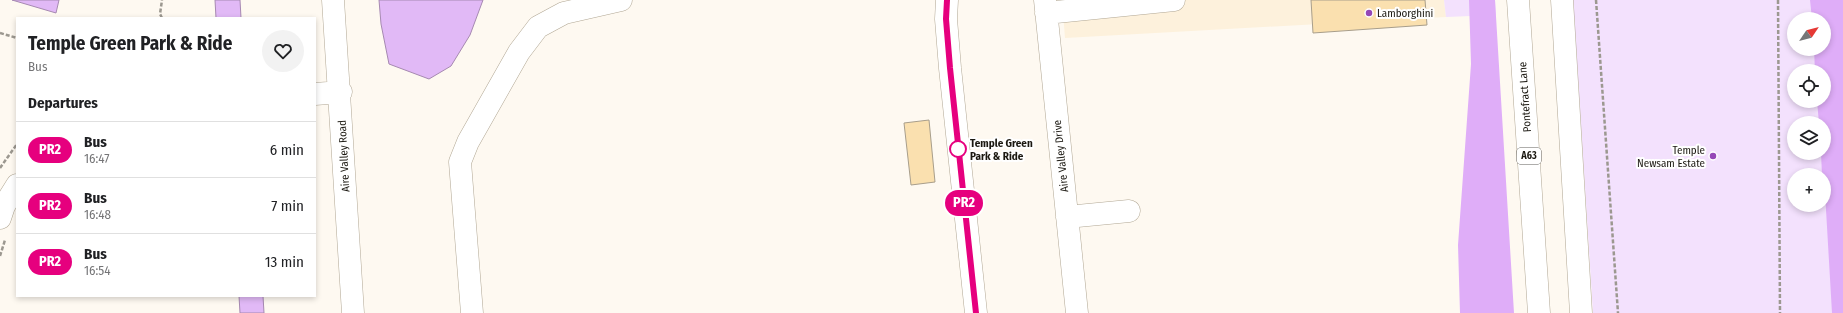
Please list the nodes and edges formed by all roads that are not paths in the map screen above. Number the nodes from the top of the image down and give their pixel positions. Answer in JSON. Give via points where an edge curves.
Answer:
{"nodes":[{"id":1,"x":333,"y":0,"type":"edge"},
{"id":2,"x":621,"y":0,"type":"edge"},
{"id":3,"x":947,"y":0,"type":"edge"},
{"id":4,"x":1174,"y":0,"type":"edge"},
{"id":5,"x":1518,"y":0,"type":"edge"},
{"id":6,"x":1562,"y":0,"type":"edge"},
{"id":7,"x":1045,"y":6,"type":"edge"},
{"id":8,"x":340,"y":92,"type":"junction"},
{"id":9,"x":316,"y":94,"type":"edge"},
{"id":10,"x":16,"y":187,"type":"edge"},
{"id":11,"x":1129,"y":211,"type":"dead end"},
{"id":12,"x":1067,"y":217,"type":"junction"},
{"id":13,"x":0,"y":218,"type":"edge"},
{"id":14,"x":354,"y":313,"type":"edge"},
{"id":15,"x":472,"y":313,"type":"edge"},
{"id":16,"x":976,"y":313,"type":"edge"},
{"id":17,"x":1078,"y":313,"type":"edge"},
{"id":18,"x":1539,"y":313,"type":"edge"},
{"id":19,"x":1582,"y":313,"type":"edge"}],
"edges":[{"from":1,"to":8,"type":"main road","name":"Aire Valley Road"},
{"from":2,"to":15,"type":"main road","via":[[564,13],[538,27],[518,52],[468,142],[460,162]]},
{"from":3,"to":16,"type":"main road","via":[[950,68]]},
{"from":4,"to":7,"type":"main road"},
{"from":5,"to":18,"type":"main road","name":"Pontefract Lane","number":"A63"},
{"from":6,"to":19,"type":"main road"},
{"from":7,"to":12,"type":"main road","name":"Aire Valley Drive"},
{"from":8,"to":9,"type":"main road"},
{"from":8,"to":14,"type":"main road","name":"Aire Valley Road"},
{"from":10,"to":13,"type":"main road"},
{"from":11,"to":12,"type":"main road"},
{"from":12,"to":17,"type":"main road","name":"Aire Valley Drive"}]}
